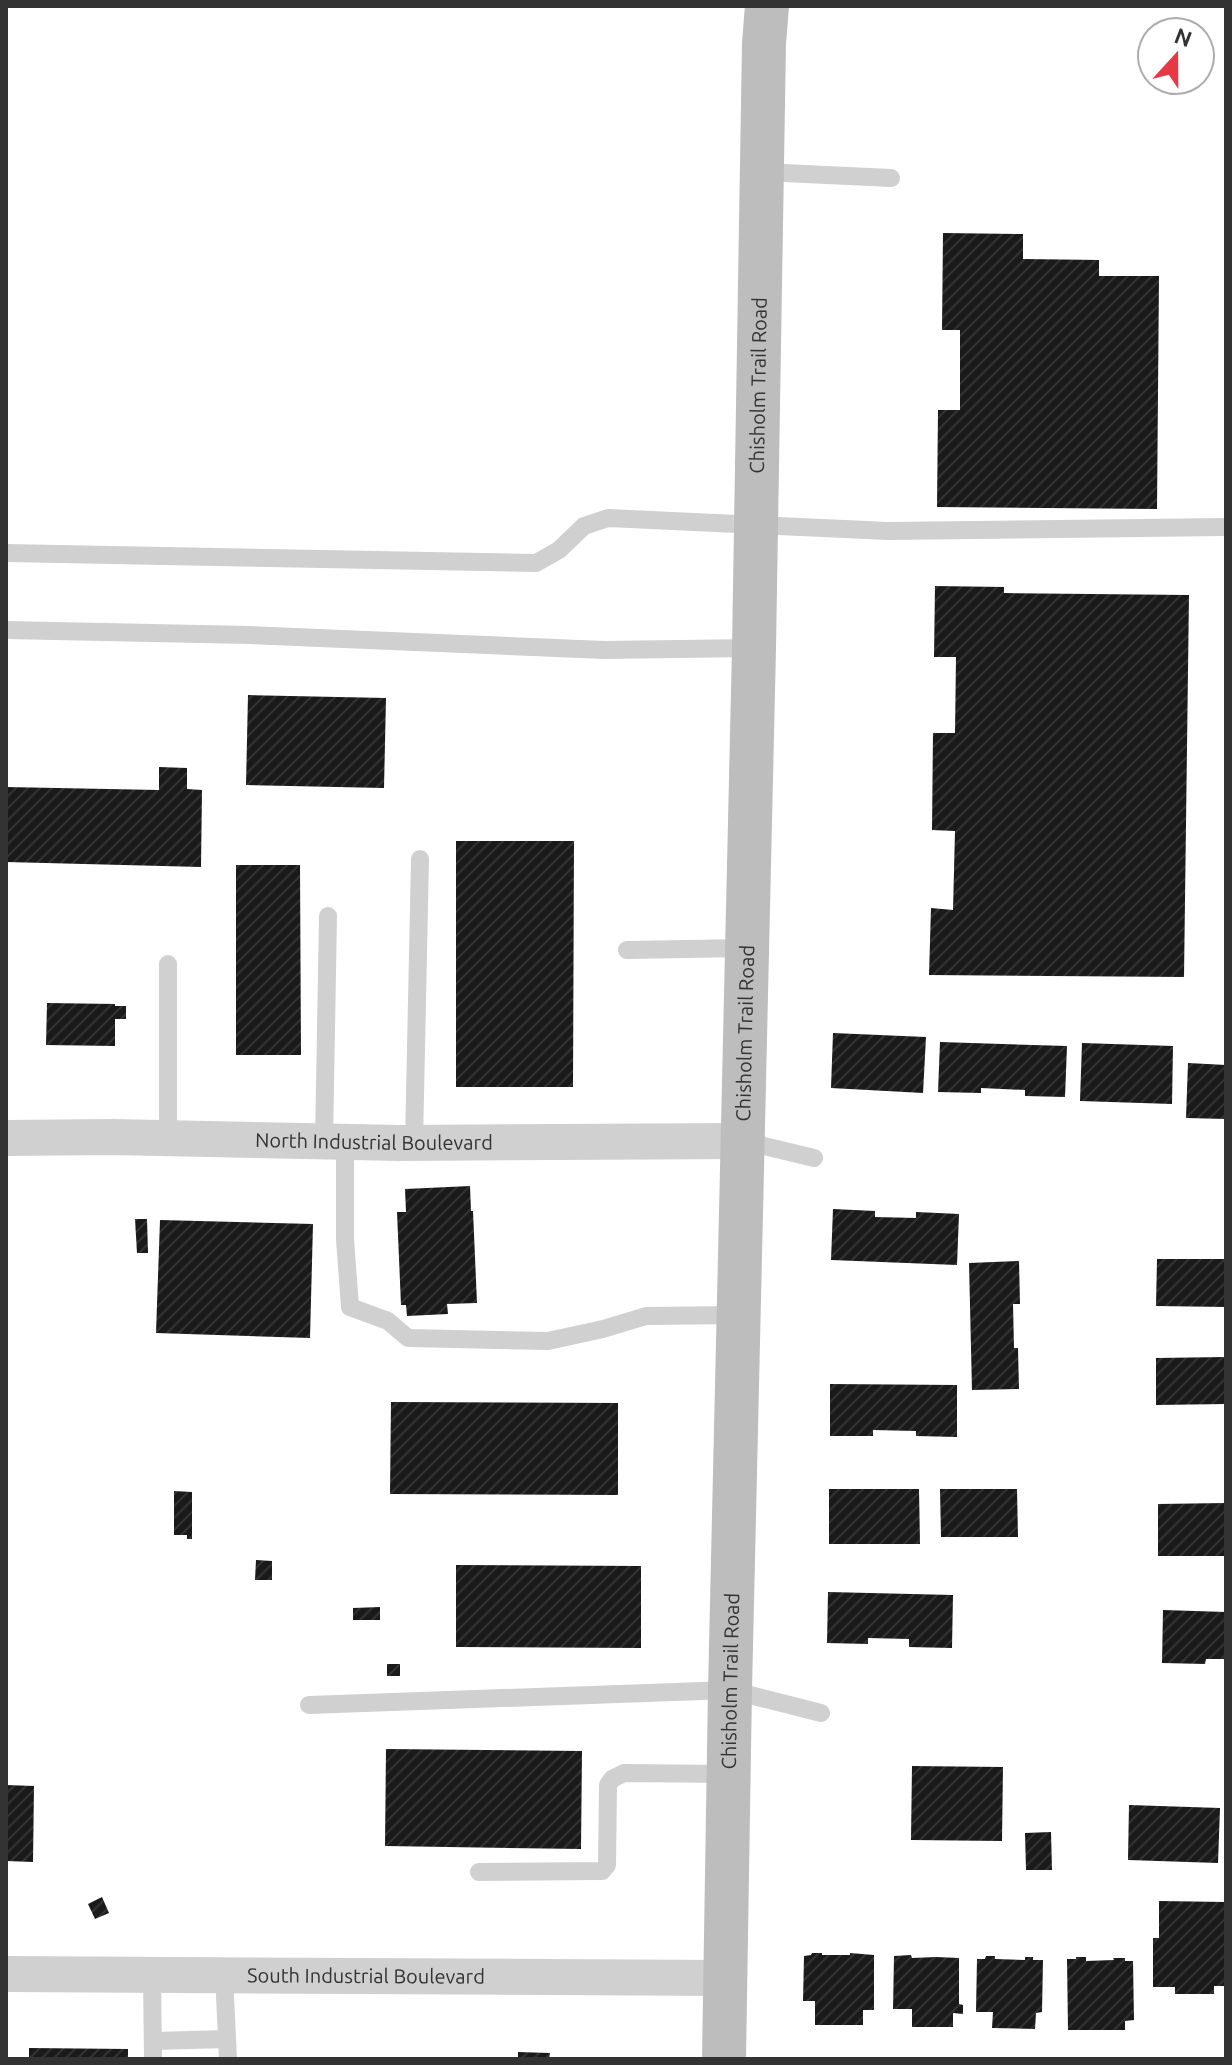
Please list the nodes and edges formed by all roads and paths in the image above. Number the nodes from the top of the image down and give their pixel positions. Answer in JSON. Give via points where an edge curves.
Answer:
{"nodes":[{"id":1,"x":767,"y":6,"type":"edge"},
{"id":2,"x":762,"y":172,"type":"junction"},
{"id":3,"x":891,"y":178,"type":"dead end"},
{"id":4,"x":756,"y":525,"type":"junction"},
{"id":5,"x":1219,"y":528,"type":"edge"},
{"id":6,"x":1226,"y":541,"type":"edge"},
{"id":7,"x":6,"y":553,"type":"edge"},
{"id":8,"x":6,"y":630,"type":"edge"},
{"id":9,"x":754,"y":648,"type":"junction"},
{"id":10,"x":420,"y":859,"type":"dead end"},
{"id":11,"x":328,"y":916,"type":"dead end"},
{"id":12,"x":747,"y":948,"type":"junction"},
{"id":13,"x":627,"y":950,"type":"dead end"},
{"id":14,"x":168,"y":964,"type":"dead end"},
{"id":15,"x":6,"y":1138,"type":"edge"},
{"id":16,"x":168,"y":1138,"type":"junction"},
{"id":17,"x":742,"y":1141,"type":"junction"},
{"id":18,"x":335,"y":1142,"type":"junction"},
{"id":19,"x":414,"y":1143,"type":"junction"},
{"id":20,"x":814,"y":1158,"type":"dead end"},
{"id":21,"x":738,"y":1315,"type":"junction"},
{"id":22,"x":730,"y":1690,"type":"junction"},
{"id":23,"x":309,"y":1705,"type":"dead end"},
{"id":24,"x":821,"y":1713,"type":"dead end"},
{"id":25,"x":728,"y":1774,"type":"junction"},
{"id":26,"x":479,"y":1872,"type":"dead end"},
{"id":27,"x":6,"y":1974,"type":"edge"},
{"id":28,"x":152,"y":1974,"type":"junction"},
{"id":29,"x":224,"y":1975,"type":"junction"},
{"id":30,"x":724,"y":1978,"type":"junction"},
{"id":31,"x":227,"y":2039,"type":"junction"},
{"id":32,"x":153,"y":2050,"type":"edge"},
{"id":33,"x":228,"y":2059,"type":"edge"},
{"id":34,"x":724,"y":2059,"type":"edge"}],
"edges":[{"from":1,"to":2,"type":"street","name":"Chisholm Trail Road"},
{"from":2,"to":3,"type":"lane"},
{"from":2,"to":4,"type":"street","name":"Chisholm Trail Road"},
{"from":4,"to":5,"type":"lane","via":[[888,531]]},
{"from":4,"to":7,"type":"lane","via":[[608,518],[584,526],[536,563]]},
{"from":4,"to":9,"type":"street","name":"Chisholm Trail Road"},
{"from":5,"to":6,"type":"lane"},
{"from":8,"to":9,"type":"lane","via":[[604,650]]},
{"from":9,"to":12,"type":"street","name":"Chisholm Trail Road"},
{"from":10,"to":19,"type":"lane"},
{"from":11,"to":18,"type":"lane"},
{"from":12,"to":13,"type":"lane"},
{"from":12,"to":17,"type":"street","name":"Chisholm Trail Road"},
{"from":14,"to":16,"type":"lane"},
{"from":15,"to":16,"type":"street","name":"North Industrial Boulevard"},
{"from":16,"to":18,"type":"street","name":"North Industrial Boulevard"},
{"from":17,"to":19,"type":"street","name":"North Industrial Boulevard"},
{"from":17,"to":20,"type":"lane"},
{"from":17,"to":21,"type":"street","name":"Chisholm Trail Road"},
{"from":18,"to":19,"type":"street","name":"North Industrial Boulevard"},
{"from":18,"to":21,"type":"lane","via":[[350,1307],[388,1321],[408,1338],[548,1341],[646,1316]]},
{"from":21,"to":22,"type":"street","name":"Chisholm Trail Road"},
{"from":22,"to":23,"type":"lane"},
{"from":22,"to":24,"type":"lane"},
{"from":22,"to":25,"type":"street","name":"Chisholm Trail Road"},
{"from":25,"to":26,"type":"lane","via":[[624,1773],[612,1779],[607,1865],[602,1871]]},
{"from":25,"to":30,"type":"street","name":"Chisholm Trail Road"},
{"from":27,"to":28,"type":"street","name":"South Industrial Boulevard"},
{"from":28,"to":29,"type":"street","name":"South Industrial Boulevard"},
{"from":28,"to":32,"type":"lane"},
{"from":29,"to":30,"type":"street","name":"South Industrial Boulevard"},
{"from":29,"to":31,"type":"lane"},
{"from":30,"to":34,"type":"street","name":"Chisholm Trail Road"},
{"from":31,"to":32,"type":"lane"},
{"from":31,"to":33,"type":"lane"}]}
